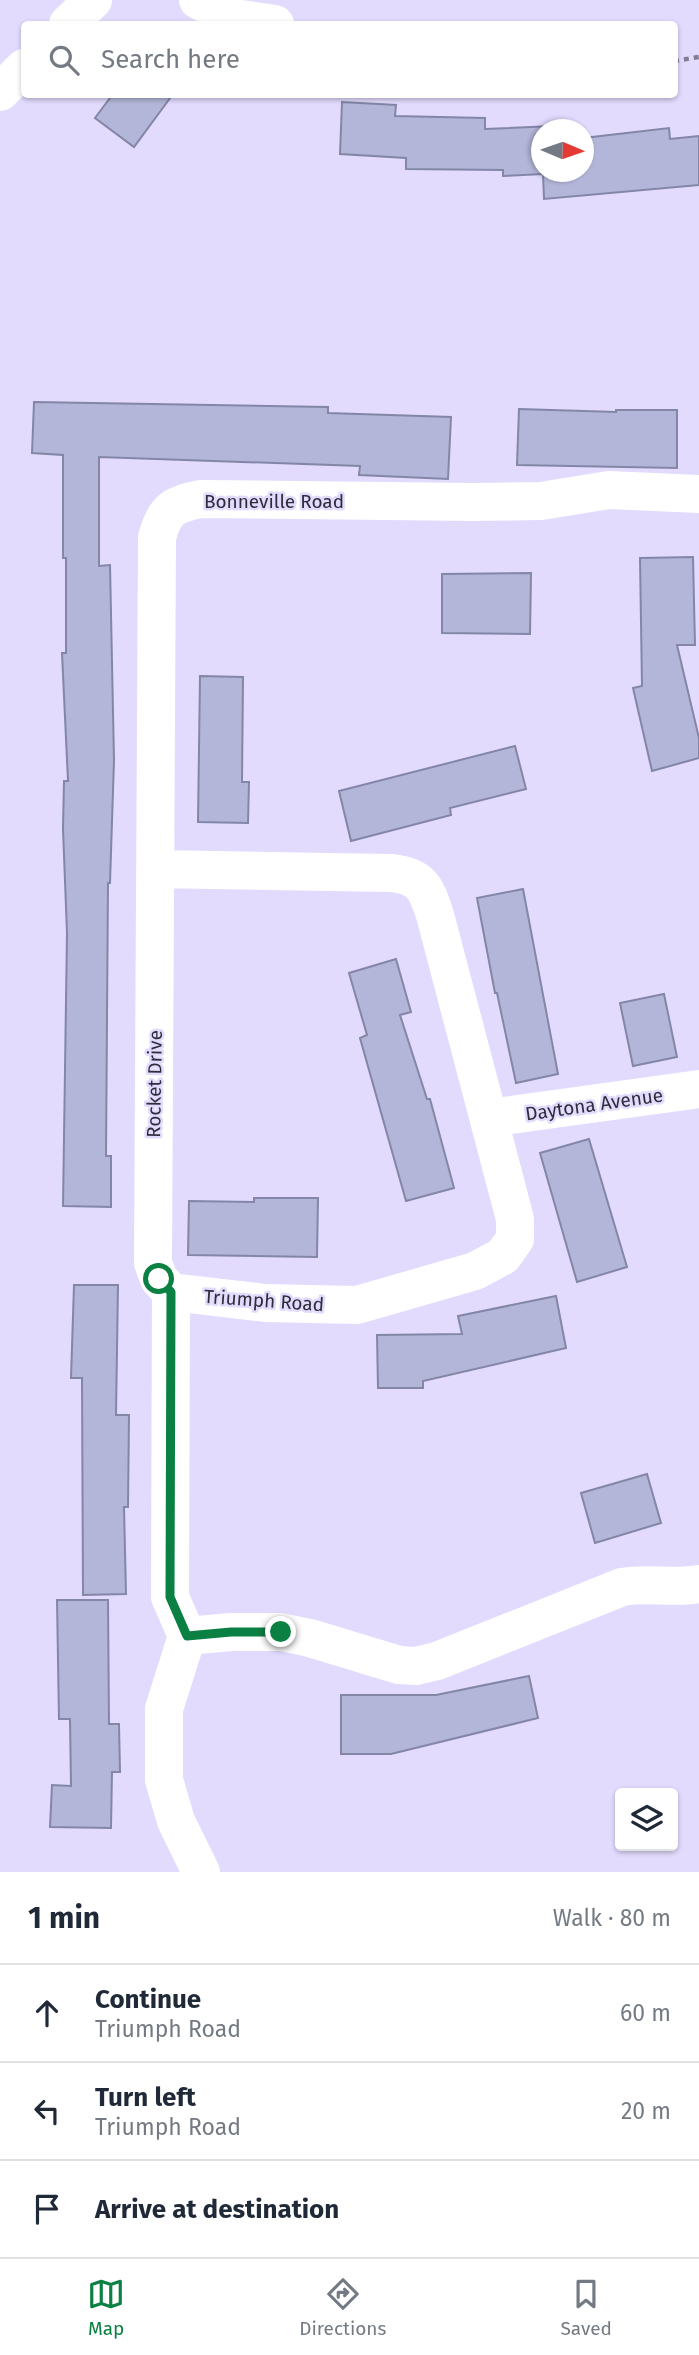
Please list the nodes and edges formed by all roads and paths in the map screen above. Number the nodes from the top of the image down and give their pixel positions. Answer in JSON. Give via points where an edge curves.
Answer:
{"nodes":[{"id":1,"x":93,"y":0,"type":"edge"},
{"id":2,"x":198,"y":0,"type":"edge"},
{"id":3,"x":71,"y":21,"type":"edge"},
{"id":4,"x":254,"y":21,"type":"edge"},
{"id":5,"x":699,"y":57,"type":"edge"},
{"id":6,"x":678,"y":60,"type":"edge"},
{"id":7,"x":21,"y":71,"type":"edge"},
{"id":8,"x":0,"y":92,"type":"edge"},
{"id":9,"x":699,"y":494,"type":"edge"},
{"id":10,"x":156,"y":869,"type":"junction"},
{"id":11,"x":699,"y":1089,"type":"edge"},
{"id":12,"x":489,"y":1118,"type":"junction"},
{"id":13,"x":171,"y":1292,"type":"junction"},
{"id":14,"x":699,"y":1584,"type":"edge"},
{"id":15,"x":187,"y":1636,"type":"junction"},
{"id":16,"x":201,"y":1872,"type":"edge"}],
"edges":[{"from":1,"to":3,"type":"street"},
{"from":2,"to":4,"type":"street","via":[[234,18]]},
{"from":5,"to":6,"type":"path"},
{"from":7,"to":8,"type":"street"},
{"from":9,"to":10,"type":"street","name":"Bonneville Road","via":[[608,490],[541,501],[473,502],[201,499],[171,508],[157,538]]},
{"from":10,"to":12,"type":"street","name":"Triumph Road","via":[[406,874],[418,881],[435,915]]},
{"from":10,"to":13,"type":"street","name":"Rocket Drive","via":[[153,1263]]},
{"from":11,"to":12,"type":"street","name":"Daytona Avenue"},
{"from":12,"to":13,"type":"street","name":"Triumph Road","via":[[515,1219],[515,1239],[494,1261],[475,1271],[357,1305],[265,1303]]},
{"from":13,"to":15,"type":"street","via":[[170,1597]]},
{"from":14,"to":15,"type":"street","via":[[622,1587],[416,1666],[281,1632]]},
{"from":15,"to":16,"type":"street","via":[[164,1709],[164,1780],[176,1821]]}]}
